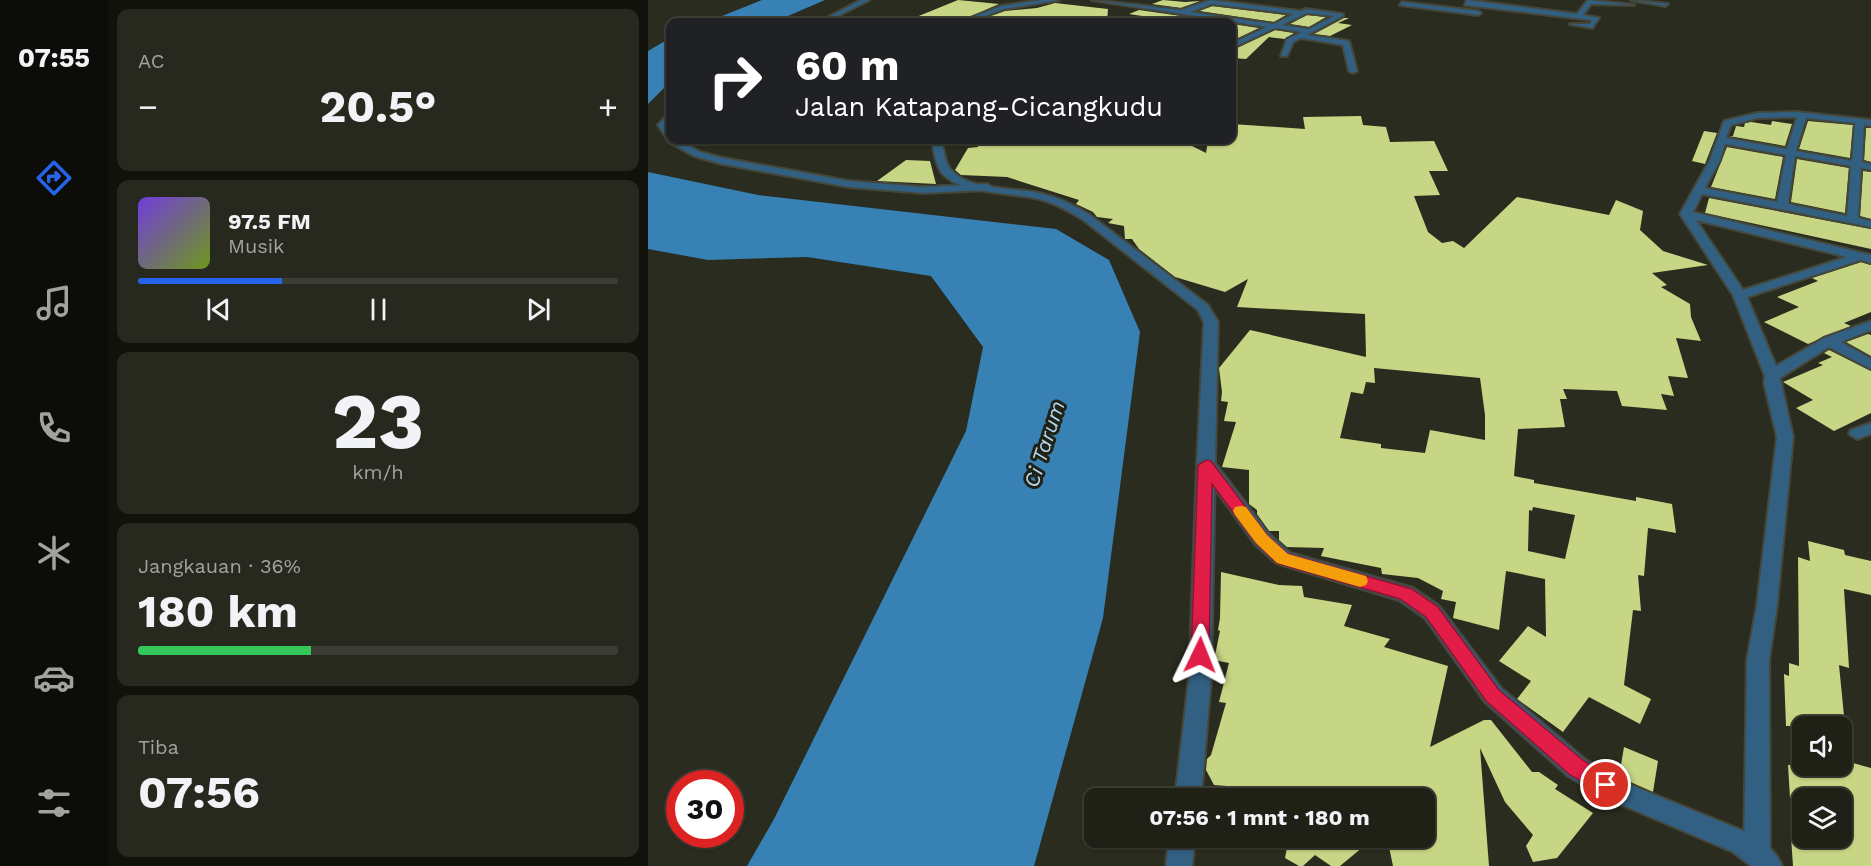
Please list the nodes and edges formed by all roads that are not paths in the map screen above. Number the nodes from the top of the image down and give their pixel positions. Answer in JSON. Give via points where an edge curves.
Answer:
{"nodes":[{"id":1,"x":866,"y":0,"type":"edge"},
{"id":2,"x":1056,"y":0,"type":"edge"},
{"id":3,"x":1095,"y":0,"type":"edge"},
{"id":4,"x":1429,"y":0,"type":"edge"},
{"id":5,"x":1505,"y":0,"type":"edge"},
{"id":6,"x":1590,"y":1,"type":"edge"},
{"id":7,"x":1399,"y":2,"type":"edge"},
{"id":8,"x":1469,"y":2,"type":"edge"},
{"id":9,"x":1533,"y":3,"type":"dead end"},
{"id":10,"x":1633,"y":3,"type":"edge"},
{"id":11,"x":1166,"y":4,"type":"dead end"},
{"id":12,"x":1665,"y":4,"type":"dead end"},
{"id":13,"x":1242,"y":6,"type":"junction"},
{"id":14,"x":1155,"y":9,"type":"junction"},
{"id":15,"x":1459,"y":10,"type":"junction"},
{"id":16,"x":1173,"y":11,"type":"junction"},
{"id":17,"x":1183,"y":12,"type":"junction"},
{"id":18,"x":1301,"y":13,"type":"junction"},
{"id":19,"x":1198,"y":15,"type":"junction"},
{"id":20,"x":1579,"y":16,"type":"junction"},
{"id":21,"x":1520,"y":17,"type":"dead end"},
{"id":22,"x":830,"y":18,"type":"edge"},
{"id":23,"x":974,"y":18,"type":"edge"},
{"id":24,"x":1158,"y":18,"type":"dead end"},
{"id":25,"x":1190,"y":18,"type":"edge"},
{"id":26,"x":1218,"y":18,"type":"joint"},
{"id":27,"x":1236,"y":20,"type":"edge"},
{"id":28,"x":1253,"y":22,"type":"junction"},
{"id":29,"x":1573,"y":24,"type":"dead end"},
{"id":30,"x":1273,"y":25,"type":"junction"},
{"id":31,"x":1236,"y":31,"type":"dead end"},
{"id":32,"x":1310,"y":31,"type":"junction"},
{"id":33,"x":1300,"y":36,"type":"junction"},
{"id":34,"x":1236,"y":44,"type":"edge"},
{"id":35,"x":1284,"y":54,"type":"dead end"},
{"id":36,"x":1353,"y":71,"type":"dead end"},
{"id":37,"x":1802,"y":116,"type":"junction"},
{"id":38,"x":1860,"y":121,"type":"junction"},
{"id":39,"x":1871,"y":123,"type":"edge"},
{"id":40,"x":1721,"y":140,"type":"junction"},
{"id":41,"x":680,"y":144,"type":"edge"},
{"id":42,"x":938,"y":144,"type":"edge"},
{"id":43,"x":1791,"y":152,"type":"junction"},
{"id":44,"x":1855,"y":164,"type":"junction"},
{"id":45,"x":1871,"y":166,"type":"edge"},
{"id":46,"x":987,"y":188,"type":"junction"},
{"id":47,"x":1700,"y":190,"type":"junction"},
{"id":48,"x":1782,"y":206,"type":"junction"},
{"id":49,"x":1686,"y":214,"type":"junction"},
{"id":50,"x":1852,"y":220,"type":"junction"},
{"id":51,"x":1871,"y":224,"type":"edge"},
{"id":52,"x":1868,"y":256,"type":"edge"},
{"id":53,"x":1740,"y":295,"type":"junction"},
{"id":54,"x":1871,"y":325,"type":"edge"},
{"id":55,"x":1829,"y":340,"type":"junction"},
{"id":56,"x":1871,"y":365,"type":"edge"},
{"id":57,"x":1773,"y":376,"type":"junction"},
{"id":58,"x":1206,"y":465,"type":"junction"},
{"id":59,"x":1189,"y":788,"type":"edge"},
{"id":60,"x":1181,"y":848,"type":"edge"},
{"id":61,"x":1756,"y":854,"type":"edge"},
{"id":62,"x":1179,"y":866,"type":"edge"}],
"edges":[{"from":1,"to":22,"type":"street"},
{"from":2,"to":23,"type":"street","via":[[1003,7]]},
{"from":3,"to":14,"type":"street"},
{"from":4,"to":8,"type":"street"},
{"from":5,"to":9,"type":"street"},
{"from":6,"to":10,"type":"street"},
{"from":6,"to":20,"type":"street"},
{"from":7,"to":15,"type":"street"},
{"from":8,"to":15,"type":"street"},
{"from":8,"to":20,"type":"street"},
{"from":10,"to":12,"type":"street"},
{"from":11,"to":14,"type":"street"},
{"from":13,"to":17,"type":"street","via":[[1209,2]]},
{"from":13,"to":18,"type":"street"},
{"from":13,"to":26,"type":"street"},
{"from":14,"to":16,"type":"street"},
{"from":15,"to":21,"type":"street"},
{"from":16,"to":17,"type":"street"},
{"from":16,"to":24,"type":"street"},
{"from":17,"to":19,"type":"street"},
{"from":18,"to":30,"type":"street"},
{"from":18,"to":32,"type":"street","via":[[1310,10],[1341,15]]},
{"from":19,"to":25,"type":"street"},
{"from":19,"to":26,"type":"street"},
{"from":20,"to":29,"type":"street","via":[[1596,18],[1592,26]]},
{"from":27,"to":28,"type":"street"},
{"from":28,"to":30,"type":"street"},
{"from":28,"to":31,"type":"street"},
{"from":30,"to":32,"type":"street"},
{"from":30,"to":34,"type":"street"},
{"from":32,"to":33,"type":"street"},
{"from":33,"to":35,"type":"street","via":[[1289,42]]},
{"from":33,"to":36,"type":"street","via":[[1346,43]]},
{"from":37,"to":38,"type":"street"},
{"from":37,"to":40,"type":"street","via":[[1740,117],[1727,123]]},
{"from":37,"to":43,"type":"street"},
{"from":38,"to":39,"type":"street"},
{"from":38,"to":44,"type":"street"},
{"from":40,"to":43,"type":"street"},
{"from":40,"to":47,"type":"street"},
{"from":41,"to":46,"type":"street","via":[[722,161],[858,185],[924,190]]},
{"from":42,"to":46,"type":"street","via":[[944,169],[963,181]]},
{"from":43,"to":44,"type":"street"},
{"from":43,"to":48,"type":"street"},
{"from":44,"to":45,"type":"street"},
{"from":44,"to":50,"type":"street"},
{"from":46,"to":58,"type":"street","via":[[1039,196],[1069,207],[1203,308],[1210,322],[1211,337]]},
{"from":47,"to":48,"type":"street"},
{"from":47,"to":49,"type":"street"},
{"from":48,"to":50,"type":"street"},
{"from":49,"to":52,"type":"street"},
{"from":49,"to":53,"type":"street"},
{"from":50,"to":51,"type":"street"},
{"from":52,"to":53,"type":"street"},
{"from":53,"to":57,"type":"street"},
{"from":54,"to":55,"type":"street"},
{"from":55,"to":56,"type":"street"},
{"from":55,"to":57,"type":"street"},
{"from":57,"to":61,"type":"street","via":[[1785,436],[1758,660]]},
{"from":58,"to":59,"type":"street","via":[[1200,679]]},
{"from":58,"to":61,"type":"street","via":[[1262,539],[1282,558],[1406,594],[1432,612],[1492,695],[1577,768],[1617,791],[1705,827]]},
{"from":60,"to":62,"type":"street"}]}
